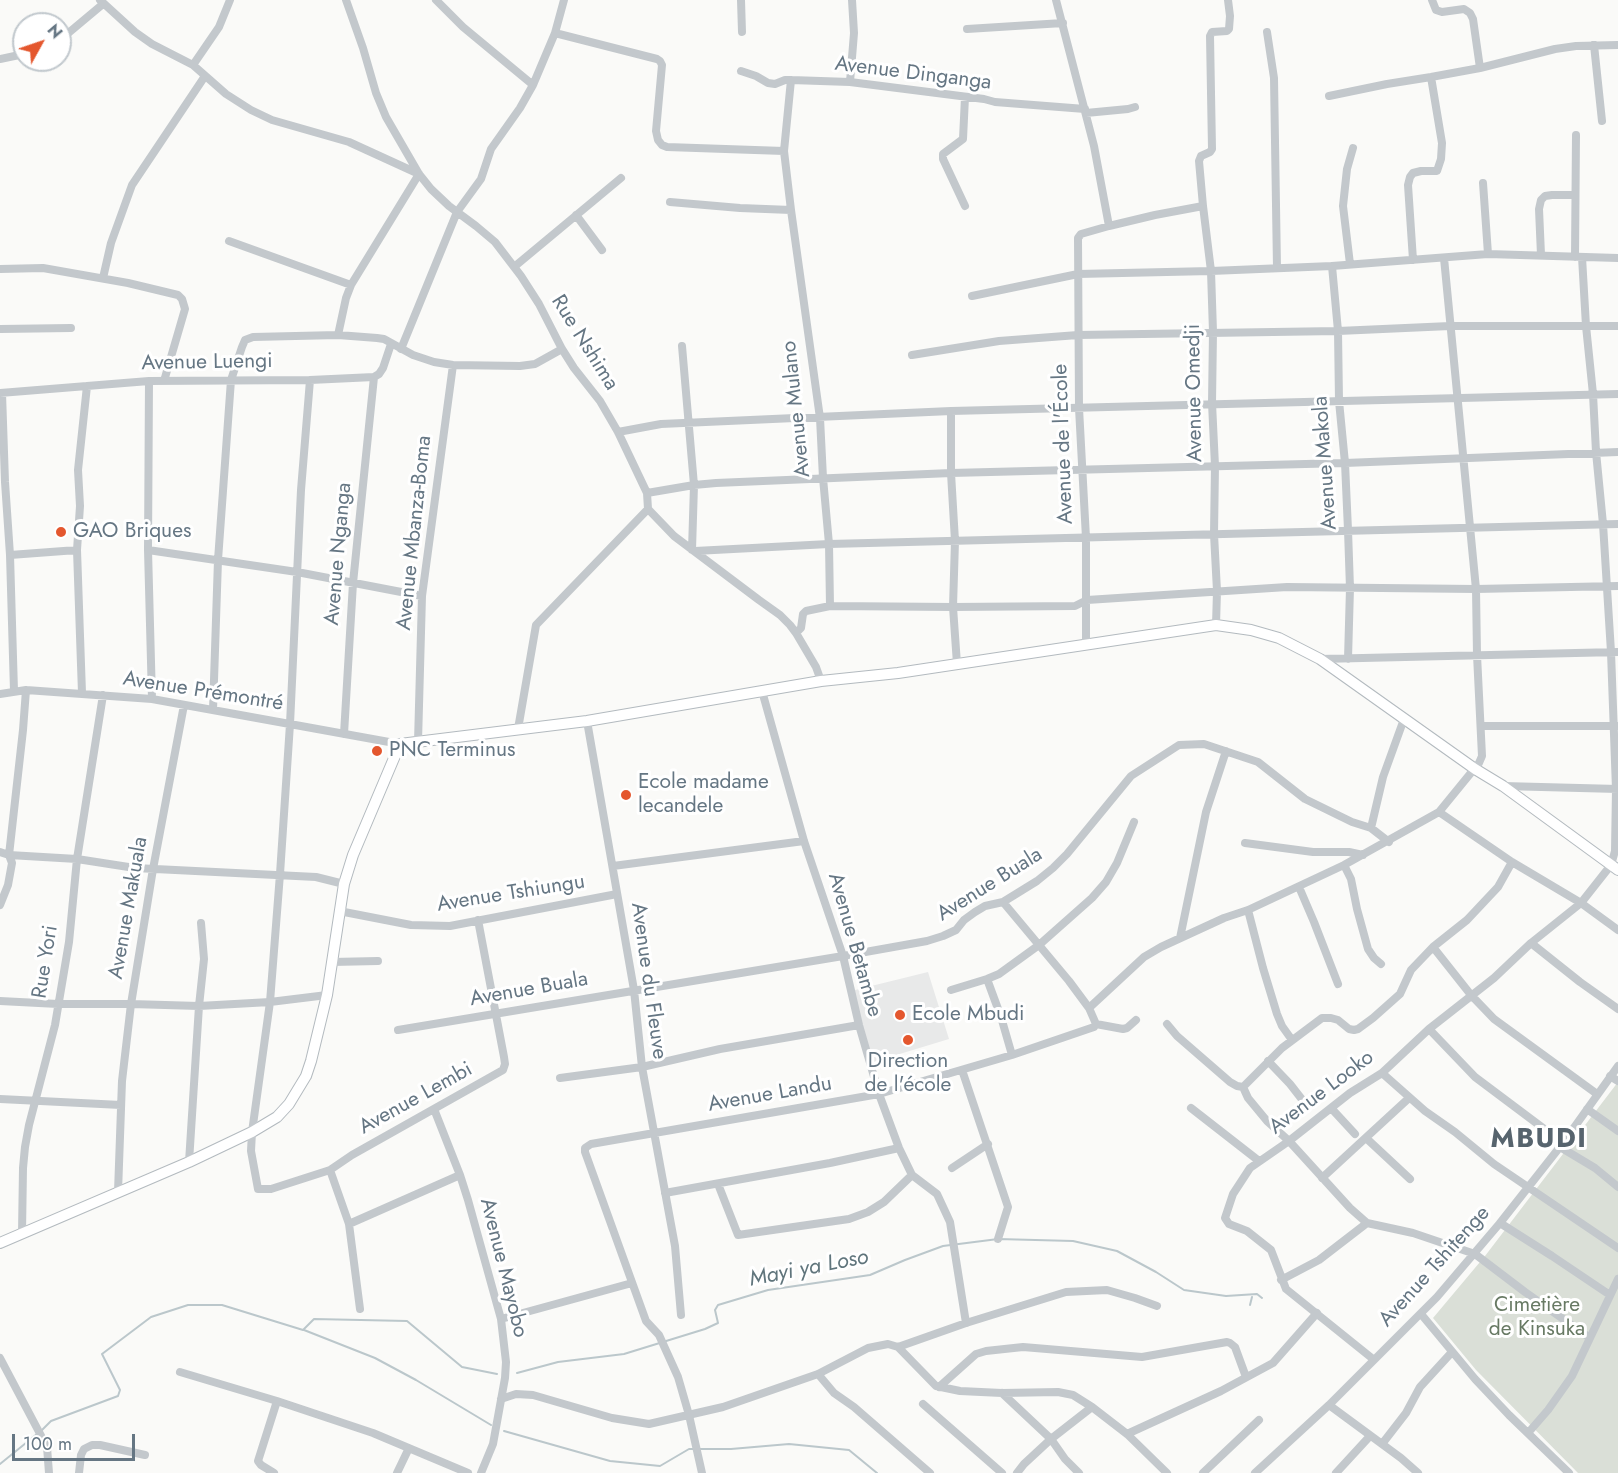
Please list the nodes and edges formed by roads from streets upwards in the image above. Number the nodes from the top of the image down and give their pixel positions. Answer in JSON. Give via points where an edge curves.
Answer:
{"nodes":[{"id":1,"x":230,"y":0,"type":"edge"},
{"id":2,"x":346,"y":0,"type":"edge"},
{"id":3,"x":436,"y":0,"type":"edge"},
{"id":4,"x":564,"y":0,"type":"edge"},
{"id":5,"x":741,"y":0,"type":"edge"},
{"id":6,"x":852,"y":0,"type":"edge"},
{"id":7,"x":1056,"y":0,"type":"edge"},
{"id":8,"x":1228,"y":0,"type":"edge"},
{"id":9,"x":1432,"y":0,"type":"edge"},
{"id":10,"x":102,"y":2,"type":"edge"},
{"id":11,"x":1063,"y":23,"type":"junction"},
{"id":12,"x":72,"y":29,"type":"edge"},
{"id":13,"x":967,"y":29,"type":"dead end"},
{"id":14,"x":742,"y":32,"type":"dead end"},
{"id":15,"x":1267,"y":32,"type":"dead end"},
{"id":16,"x":555,"y":33,"type":"junction"},
{"id":17,"x":1594,"y":45,"type":"junction"},
{"id":18,"x":1618,"y":45,"type":"edge"},
{"id":19,"x":193,"y":65,"type":"junction"},
{"id":20,"x":1480,"y":68,"type":"junction"},
{"id":21,"x":741,"y":71,"type":"dead end"},
{"id":22,"x":205,"y":76,"type":"junction"},
{"id":23,"x":1431,"y":77,"type":"junction"},
{"id":24,"x":792,"y":80,"type":"junction"},
{"id":25,"x":850,"y":82,"type":"junction"},
{"id":26,"x":533,"y":85,"type":"junction"},
{"id":27,"x":1329,"y":96,"type":"dead end"},
{"id":28,"x":965,"y":97,"type":"junction"},
{"id":29,"x":1135,"y":106,"type":"dead end"},
{"id":30,"x":1085,"y":111,"type":"junction"},
{"id":31,"x":1602,"y":120,"type":"dead end"},
{"id":32,"x":1575,"y":135,"type":"dead end"},
{"id":33,"x":1353,"y":148,"type":"dead end"},
{"id":34,"x":784,"y":151,"type":"junction"},
{"id":35,"x":419,"y":174,"type":"junction"},
{"id":36,"x":621,"y":178,"type":"dead end"},
{"id":37,"x":1483,"y":183,"type":"dead end"},
{"id":38,"x":1575,"y":195,"type":"junction"},
{"id":39,"x":670,"y":201,"type":"dead end"},
{"id":40,"x":965,"y":206,"type":"dead end"},
{"id":41,"x":1203,"y":206,"type":"junction"},
{"id":42,"x":791,"y":210,"type":"junction"},
{"id":43,"x":458,"y":212,"type":"junction"},
{"id":44,"x":576,"y":215,"type":"junction"},
{"id":45,"x":1109,"y":226,"type":"junction"},
{"id":46,"x":229,"y":241,"type":"dead end"},
{"id":47,"x":602,"y":250,"type":"dead end"},
{"id":48,"x":1488,"y":254,"type":"junction"},
{"id":49,"x":1541,"y":255,"type":"junction"},
{"id":50,"x":1579,"y":256,"type":"junction"},
{"id":51,"x":1444,"y":258,"type":"junction"},
{"id":52,"x":1618,"y":258,"type":"edge"},
{"id":53,"x":1413,"y":260,"type":"junction"},
{"id":54,"x":1350,"y":264,"type":"junction"},
{"id":55,"x":1332,"y":266,"type":"junction"},
{"id":56,"x":514,"y":267,"type":"junction"},
{"id":57,"x":1277,"y":268,"type":"junction"},
{"id":58,"x":0,"y":269,"type":"edge"},
{"id":59,"x":1210,"y":271,"type":"junction"},
{"id":60,"x":1078,"y":274,"type":"junction"},
{"id":61,"x":103,"y":278,"type":"junction"},
{"id":62,"x":351,"y":285,"type":"junction"},
{"id":63,"x":972,"y":296,"type":"dead end"},
{"id":64,"x":1450,"y":326,"type":"junction"},
{"id":65,"x":1586,"y":326,"type":"junction"},
{"id":66,"x":1618,"y":326,"type":"edge"},
{"id":67,"x":71,"y":328,"type":"dead end"},
{"id":68,"x":0,"y":329,"type":"edge"},
{"id":69,"x":1338,"y":331,"type":"junction"},
{"id":70,"x":1213,"y":332,"type":"junction"},
{"id":71,"x":338,"y":335,"type":"junction"},
{"id":72,"x":1078,"y":335,"type":"junction"},
{"id":73,"x":391,"y":344,"type":"junction"},
{"id":74,"x":682,"y":346,"type":"dead end"},
{"id":75,"x":401,"y":349,"type":"junction"},
{"id":76,"x":562,"y":349,"type":"junction"},
{"id":77,"x":912,"y":355,"type":"dead end"},
{"id":78,"x":453,"y":365,"type":"junction"},
{"id":79,"x":374,"y":377,"type":"junction"},
{"id":80,"x":231,"y":380,"type":"junction"},
{"id":81,"x":310,"y":380,"type":"junction"},
{"id":82,"x":149,"y":381,"type":"junction"},
{"id":83,"x":164,"y":381,"type":"junction"},
{"id":84,"x":87,"y":386,"type":"junction"},
{"id":85,"x":1,"y":393,"type":"edge"},
{"id":86,"x":1593,"y":394,"type":"junction"},
{"id":87,"x":1618,"y":394,"type":"edge"},
{"id":88,"x":1457,"y":399,"type":"junction"},
{"id":89,"x":1339,"y":401,"type":"junction"},
{"id":90,"x":1212,"y":403,"type":"junction"},
{"id":91,"x":1079,"y":408,"type":"junction"},
{"id":92,"x":951,"y":411,"type":"junction"},
{"id":93,"x":820,"y":418,"type":"junction"},
{"id":94,"x":689,"y":423,"type":"junction"},
{"id":95,"x":618,"y":432,"type":"junction"},
{"id":96,"x":1596,"y":452,"type":"junction"},
{"id":97,"x":1618,"y":452,"type":"edge"},
{"id":98,"x":1463,"y":459,"type":"junction"},
{"id":99,"x":1345,"y":463,"type":"junction"},
{"id":100,"x":1215,"y":466,"type":"junction"},
{"id":101,"x":1083,"y":470,"type":"junction"},
{"id":102,"x":951,"y":473,"type":"junction"},
{"id":103,"x":823,"y":478,"type":"junction"},
{"id":104,"x":694,"y":485,"type":"junction"},
{"id":105,"x":647,"y":493,"type":"junction"},
{"id":106,"x":648,"y":509,"type":"junction"},
{"id":107,"x":1603,"y":524,"type":"junction"},
{"id":108,"x":1618,"y":524,"type":"edge"},
{"id":109,"x":1470,"y":527,"type":"junction"},
{"id":110,"x":1348,"y":530,"type":"junction"},
{"id":111,"x":1214,"y":534,"type":"junction"},
{"id":112,"x":1086,"y":538,"type":"junction"},
{"id":113,"x":955,"y":541,"type":"junction"},
{"id":114,"x":829,"y":544,"type":"junction"},
{"id":115,"x":76,"y":550,"type":"junction"},
{"id":116,"x":148,"y":550,"type":"junction"},
{"id":117,"x":693,"y":551,"type":"junction"},
{"id":118,"x":10,"y":555,"type":"junction"},
{"id":119,"x":218,"y":560,"type":"junction"},
{"id":120,"x":297,"y":573,"type":"junction"},
{"id":121,"x":353,"y":583,"type":"junction"},
{"id":122,"x":1606,"y":586,"type":"junction"},
{"id":123,"x":1618,"y":586,"type":"edge"},
{"id":124,"x":1350,"y":588,"type":"junction"},
{"id":125,"x":1476,"y":590,"type":"junction"},
{"id":126,"x":1217,"y":591,"type":"junction"},
{"id":127,"x":422,"y":596,"type":"junction"},
{"id":128,"x":1087,"y":600,"type":"junction"},
{"id":129,"x":830,"y":606,"type":"junction"},
{"id":130,"x":953,"y":608,"type":"junction"},
{"id":131,"x":1216,"y":625,"type":"junction"},
{"id":132,"x":796,"y":633,"type":"junction"},
{"id":133,"x":1086,"y":643,"type":"junction"},
{"id":134,"x":1615,"y":652,"type":"edge"},
{"id":135,"x":1477,"y":655,"type":"junction"},
{"id":136,"x":1320,"y":659,"type":"junction"},
{"id":137,"x":1348,"y":659,"type":"junction"},
{"id":138,"x":957,"y":664,"type":"junction"},
{"id":139,"x":820,"y":681,"type":"junction"},
{"id":140,"x":26,"y":690,"type":"junction"},
{"id":141,"x":762,"y":691,"type":"junction"},
{"id":142,"x":14,"y":692,"type":"junction"},
{"id":143,"x":82,"y":693,"type":"junction"},
{"id":144,"x":0,"y":694,"type":"edge"},
{"id":145,"x":103,"y":695,"type":"junction"},
{"id":146,"x":152,"y":699,"type":"junction"},
{"id":147,"x":184,"y":705,"type":"junction"},
{"id":148,"x":213,"y":710,"type":"junction"},
{"id":149,"x":1404,"y":718,"type":"junction"},
{"id":150,"x":587,"y":721,"type":"junction"},
{"id":151,"x":290,"y":724,"type":"junction"},
{"id":152,"x":1481,"y":726,"type":"junction"},
{"id":153,"x":1616,"y":726,"type":"edge"},
{"id":154,"x":518,"y":729,"type":"junction"},
{"id":155,"x":344,"y":734,"type":"junction"},
{"id":156,"x":418,"y":742,"type":"junction"},
{"id":157,"x":400,"y":744,"type":"junction"},
{"id":158,"x":1226,"y":751,"type":"junction"},
{"id":159,"x":1475,"y":769,"type":"junction"},
{"id":160,"x":1503,"y":786,"type":"junction"},
{"id":161,"x":1617,"y":789,"type":"edge"},
{"id":162,"x":1439,"y":812,"type":"junction"},
{"id":163,"x":1134,"y":822,"type":"dead end"},
{"id":164,"x":1371,"y":828,"type":"junction"},
{"id":165,"x":804,"y":841,"type":"junction"},
{"id":166,"x":1389,"y":842,"type":"junction"},
{"id":167,"x":1245,"y":843,"type":"dead end"},
{"id":168,"x":1616,"y":851,"type":"edge"},
{"id":169,"x":0,"y":852,"type":"edge"},
{"id":170,"x":9,"y":855,"type":"junction"},
{"id":171,"x":1363,"y":855,"type":"junction"},
{"id":172,"x":77,"y":859,"type":"junction"},
{"id":173,"x":1512,"y":862,"type":"junction"},
{"id":174,"x":613,"y":866,"type":"junction"},
{"id":175,"x":1344,"y":866,"type":"junction"},
{"id":176,"x":1615,"y":867,"type":"edge"},
{"id":177,"x":153,"y":868,"type":"junction"},
{"id":178,"x":280,"y":874,"type":"junction"},
{"id":179,"x":344,"y":884,"type":"junction"},
{"id":180,"x":1299,"y":887,"type":"junction"},
{"id":181,"x":617,"y":894,"type":"junction"},
{"id":182,"x":1003,"y":902,"type":"junction"},
{"id":183,"x":1581,"y":903,"type":"junction"},
{"id":184,"x":0,"y":905,"type":"edge"},
{"id":185,"x":1248,"y":910,"type":"junction"},
{"id":186,"x":339,"y":911,"type":"junction"},
{"id":187,"x":478,"y":920,"type":"junction"},
{"id":188,"x":201,"y":923,"type":"dead end"},
{"id":189,"x":1618,"y":930,"type":"edge"},
{"id":190,"x":1180,"y":938,"type":"junction"},
{"id":191,"x":1531,"y":944,"type":"junction"},
{"id":192,"x":1039,"y":945,"type":"junction"},
{"id":193,"x":1433,"y":947,"type":"junction"},
{"id":194,"x":843,"y":956,"type":"junction"},
{"id":195,"x":378,"y":961,"type":"dead end"},
{"id":196,"x":332,"y":962,"type":"junction"},
{"id":197,"x":1381,"y":964,"type":"dead end"},
{"id":198,"x":987,"y":980,"type":"junction"},
{"id":199,"x":1338,"y":984,"type":"dead end"},
{"id":200,"x":634,"y":990,"type":"junction"},
{"id":201,"x":951,"y":990,"type":"dead end"},
{"id":202,"x":327,"y":995,"type":"junction"},
{"id":203,"x":1471,"y":995,"type":"junction"},
{"id":204,"x":0,"y":1001,"type":"edge"},
{"id":205,"x":270,"y":1002,"type":"junction"},
{"id":206,"x":58,"y":1004,"type":"junction"},
{"id":207,"x":131,"y":1004,"type":"junction"},
{"id":208,"x":199,"y":1006,"type":"junction"},
{"id":209,"x":1089,"y":1008,"type":"junction"},
{"id":210,"x":1618,"y":1009,"type":"edge"},
{"id":211,"x":495,"y":1013,"type":"junction"},
{"id":212,"x":1136,"y":1020,"type":"dead end"},
{"id":213,"x":1096,"y":1024,"type":"junction"},
{"id":214,"x":1167,"y":1024,"type":"dead end"},
{"id":215,"x":859,"y":1025,"type":"junction"},
{"id":216,"x":1429,"y":1029,"type":"junction"},
{"id":217,"x":398,"y":1030,"type":"dead end"},
{"id":218,"x":1292,"y":1040,"type":"junction"},
{"id":219,"x":1012,"y":1055,"type":"junction"},
{"id":220,"x":1268,"y":1061,"type":"junction"},
{"id":221,"x":1618,"y":1066,"type":"edge"},
{"id":222,"x":642,"y":1067,"type":"junction"},
{"id":223,"x":962,"y":1070,"type":"junction"},
{"id":224,"x":1382,"y":1073,"type":"junction"},
{"id":225,"x":1610,"y":1076,"type":"junction"},
{"id":226,"x":560,"y":1078,"type":"dead end"},
{"id":227,"x":1618,"y":1081,"type":"edge"},
{"id":228,"x":1243,"y":1087,"type":"junction"},
{"id":229,"x":879,"y":1094,"type":"junction"},
{"id":230,"x":1597,"y":1094,"type":"junction"},
{"id":231,"x":1409,"y":1098,"type":"junction"},
{"id":232,"x":0,"y":1099,"type":"edge"},
{"id":233,"x":36,"y":1101,"type":"junction"},
{"id":234,"x":1304,"y":1102,"type":"dead end"},
{"id":235,"x":121,"y":1105,"type":"junction"},
{"id":236,"x":1191,"y":1108,"type":"dead end"},
{"id":237,"x":1331,"y":1108,"type":"junction"},
{"id":238,"x":434,"y":1109,"type":"junction"},
{"id":239,"x":1587,"y":1109,"type":"junction"},
{"id":240,"x":1618,"y":1131,"type":"edge"},
{"id":241,"x":252,"y":1132,"type":"junction"},
{"id":242,"x":654,"y":1134,"type":"junction"},
{"id":243,"x":1354,"y":1134,"type":"dead end"},
{"id":244,"x":1366,"y":1138,"type":"junction"},
{"id":245,"x":1289,"y":1141,"type":"junction"},
{"id":246,"x":988,"y":1144,"type":"junction"},
{"id":247,"x":1561,"y":1145,"type":"junction"},
{"id":248,"x":899,"y":1148,"type":"junction"},
{"id":249,"x":1259,"y":1161,"type":"junction"},
{"id":250,"x":189,"y":1162,"type":"junction"},
{"id":251,"x":952,"y":1168,"type":"dead end"},
{"id":252,"x":330,"y":1170,"type":"junction"},
{"id":253,"x":460,"y":1175,"type":"junction"},
{"id":254,"x":912,"y":1175,"type":"junction"},
{"id":255,"x":1322,"y":1178,"type":"junction"},
{"id":256,"x":1410,"y":1179,"type":"dead end"},
{"id":257,"x":718,"y":1184,"type":"junction"},
{"id":258,"x":1528,"y":1187,"type":"junction"},
{"id":259,"x":1618,"y":1187,"type":"edge"},
{"id":260,"x":118,"y":1192,"type":"junction"},
{"id":261,"x":665,"y":1193,"type":"junction"},
{"id":262,"x":1367,"y":1223,"type":"junction"},
{"id":263,"x":1500,"y":1223,"type":"junction"},
{"id":264,"x":349,"y":1224,"type":"junction"},
{"id":265,"x":22,"y":1233,"type":"junction"},
{"id":266,"x":998,"y":1239,"type":"dead end"},
{"id":267,"x":0,"y":1244,"type":"edge"},
{"id":268,"x":1618,"y":1248,"type":"edge"},
{"id":269,"x":1475,"y":1254,"type":"junction"},
{"id":270,"x":1618,"y":1279,"type":"edge"},
{"id":271,"x":1281,"y":1280,"type":"junction"},
{"id":272,"x":632,"y":1283,"type":"junction"},
{"id":273,"x":1610,"y":1295,"type":"junction"},
{"id":274,"x":1157,"y":1306,"type":"dead end"},
{"id":275,"x":360,"y":1309,"type":"dead end"},
{"id":276,"x":1317,"y":1313,"type":"junction"},
{"id":277,"x":1421,"y":1314,"type":"junction"},
{"id":278,"x":681,"y":1315,"type":"dead end"},
{"id":279,"x":501,"y":1319,"type":"junction"},
{"id":280,"x":966,"y":1323,"type":"junction"},
{"id":281,"x":1590,"y":1338,"type":"junction"},
{"id":282,"x":898,"y":1347,"type":"junction"},
{"id":283,"x":1452,"y":1352,"type":"junction"},
{"id":284,"x":0,"y":1358,"type":"edge"},
{"id":285,"x":1373,"y":1359,"type":"junction"},
{"id":286,"x":180,"y":1372,"type":"dead end"},
{"id":287,"x":4,"y":1373,"type":"edge"},
{"id":288,"x":818,"y":1374,"type":"junction"},
{"id":289,"x":1246,"y":1377,"type":"junction"},
{"id":290,"x":939,"y":1387,"type":"junction"},
{"id":291,"x":1002,"y":1394,"type":"junction"},
{"id":292,"x":501,"y":1399,"type":"junction"},
{"id":293,"x":277,"y":1401,"type":"junction"},
{"id":294,"x":923,"y":1404,"type":"dead end"},
{"id":295,"x":1329,"y":1405,"type":"junction"},
{"id":296,"x":1092,"y":1407,"type":"junction"},
{"id":297,"x":689,"y":1415,"type":"junction"},
{"id":298,"x":1259,"y":1420,"type":"dead end"},
{"id":299,"x":1528,"y":1433,"type":"junction"},
{"id":300,"x":1127,"y":1434,"type":"junction"},
{"id":301,"x":1370,"y":1436,"type":"junction"},
{"id":302,"x":1051,"y":1439,"type":"junction"},
{"id":303,"x":1382,"y":1444,"type":"junction"},
{"id":304,"x":409,"y":1448,"type":"junction"},
{"id":305,"x":145,"y":1455,"type":"dead end"},
{"id":306,"x":1260,"y":1472,"type":"edge"},
{"id":307,"x":49,"y":1473,"type":"edge"},
{"id":308,"x":79,"y":1473,"type":"edge"},
{"id":309,"x":274,"y":1473,"type":"edge"},
{"id":310,"x":398,"y":1473,"type":"edge"},
{"id":311,"x":468,"y":1473,"type":"edge"},
{"id":312,"x":481,"y":1473,"type":"edge"},
{"id":313,"x":702,"y":1473,"type":"edge"},
{"id":314,"x":930,"y":1473,"type":"edge"},
{"id":315,"x":1002,"y":1473,"type":"edge"},
{"id":316,"x":1017,"y":1473,"type":"edge"},
{"id":317,"x":1079,"y":1473,"type":"edge"},
{"id":318,"x":1167,"y":1473,"type":"edge"},
{"id":319,"x":1203,"y":1473,"type":"edge"},
{"id":320,"x":1336,"y":1473,"type":"edge"},
{"id":321,"x":1418,"y":1473,"type":"edge"},
{"id":322,"x":1569,"y":1473,"type":"edge"}],
"edges":[{"from":1,"to":19,"type":"street","via":[[219,27]]},
{"from":2,"to":35,"type":"street","name":"Rue Nshima","via":[[386,117]]},
{"from":3,"to":26,"type":"street"},
{"from":4,"to":16,"type":"street"},
{"from":5,"to":14,"type":"street"},
{"from":6,"to":25,"type":"street"},
{"from":7,"to":11,"type":"street"},
{"from":8,"to":41,"type":"street","name":"Avenue Omedji","via":[[1229,29],[1212,32],[1210,36],[1212,148],[1199,161]]},
{"from":9,"to":20,"type":"street","via":[[1436,10],[1464,9],[1470,13]]},
{"from":10,"to":12,"type":"street"},
{"from":10,"to":19,"type":"street","via":[[152,44]]},
{"from":11,"to":13,"type":"street"},
{"from":11,"to":30,"type":"street"},
{"from":15,"to":57,"type":"street","via":[[1274,78]]},
{"from":16,"to":26,"type":"street"},
{"from":16,"to":34,"type":"street","via":[[660,61],[656,131],[662,145]]},
{"from":17,"to":18,"type":"street"},
{"from":17,"to":20,"type":"street","via":[[1555,49]]},
{"from":17,"to":31,"type":"street"},
{"from":19,"to":22,"type":"street"},
{"from":20,"to":23,"type":"street"},
{"from":21,"to":24,"type":"street","name":"Avenue Dinganga","via":[[768,83]]},
{"from":22,"to":35,"type":"street","via":[[250,110],[349,142]]},
{"from":22,"to":61,"type":"street","via":[[132,185]]},
{"from":23,"to":27,"type":"street"},
{"from":23,"to":53,"type":"street","via":[[1442,143],[1437,171],[1413,173],[1408,185]]},
{"from":24,"to":25,"type":"street","name":"Avenue Dinganga"},
{"from":24,"to":34,"type":"street","name":"Avenue Mulano"},
{"from":25,"to":28,"type":"street","name":"Avenue Dinganga"},
{"from":26,"to":43,"type":"street","via":[[491,149],[481,179]]},
{"from":28,"to":30,"type":"street","name":"Avenue Dinganga"},
{"from":28,"to":40,"type":"street","via":[[963,139],[944,154]]},
{"from":29,"to":30,"type":"street","name":"Avenue Dinganga"},
{"from":30,"to":45,"type":"street"},
{"from":32,"to":38,"type":"street"},
{"from":33,"to":54,"type":"street","via":[[1343,206]]},
{"from":34,"to":42,"type":"street","name":"Avenue Mulano"},
{"from":35,"to":43,"type":"street","name":"Rue Nshima"},
{"from":35,"to":62,"type":"street"},
{"from":36,"to":44,"type":"street"},
{"from":37,"to":48,"type":"street"},
{"from":38,"to":49,"type":"street","via":[[1545,196],[1542,200]]},
{"from":38,"to":50,"type":"street"},
{"from":39,"to":42,"type":"street"},
{"from":41,"to":45,"type":"street"},
{"from":41,"to":59,"type":"street","name":"Avenue Omedji"},
{"from":42,"to":93,"type":"street","name":"Avenue Mulano"},
{"from":43,"to":56,"type":"street","name":"Rue Nshima","via":[[495,242]]},
{"from":43,"to":75,"type":"street"},
{"from":44,"to":47,"type":"street"},
{"from":44,"to":56,"type":"street"},
{"from":45,"to":60,"type":"street","name":"Avenue de l'École","via":[[1078,238]]},
{"from":46,"to":62,"type":"street"},
{"from":48,"to":49,"type":"street"},
{"from":48,"to":51,"type":"street"},
{"from":49,"to":50,"type":"street"},
{"from":50,"to":52,"type":"street"},
{"from":50,"to":65,"type":"street"},
{"from":51,"to":53,"type":"street"},
{"from":51,"to":64,"type":"street"},
{"from":53,"to":54,"type":"street"},
{"from":54,"to":55,"type":"street"},
{"from":55,"to":57,"type":"street"},
{"from":55,"to":69,"type":"street","name":"Avenue Makola"},
{"from":56,"to":76,"type":"street","name":"Rue Nshima"},
{"from":57,"to":59,"type":"street"},
{"from":58,"to":61,"type":"street","via":[[43,268]]},
{"from":59,"to":60,"type":"street"},
{"from":59,"to":70,"type":"street","name":"Avenue Omedji"},
{"from":60,"to":63,"type":"street"},
{"from":60,"to":72,"type":"street","name":"Avenue de l'École"},
{"from":61,"to":83,"type":"street","via":[[182,299],[185,309]]},
{"from":62,"to":71,"type":"street"},
{"from":64,"to":65,"type":"street"},
{"from":64,"to":69,"type":"street"},
{"from":64,"to":88,"type":"street"},
{"from":65,"to":66,"type":"street"},
{"from":65,"to":86,"type":"street"},
{"from":67,"to":68,"type":"street"},
{"from":69,"to":70,"type":"street"},
{"from":69,"to":89,"type":"street","name":"Avenue Makola"},
{"from":70,"to":72,"type":"street"},
{"from":70,"to":90,"type":"street","name":"Avenue Omedji"},
{"from":71,"to":73,"type":"street","via":[[384,339]]},
{"from":71,"to":80,"type":"street","via":[[247,338]]},
{"from":72,"to":77,"type":"street","via":[[999,341]]},
{"from":72,"to":91,"type":"street","name":"Avenue de l'École"},
{"from":73,"to":75,"type":"street"},
{"from":73,"to":79,"type":"street","via":[[379,374]]},
{"from":74,"to":94,"type":"street"},
{"from":75,"to":78,"type":"street"},
{"from":76,"to":78,"type":"street","via":[[535,364]]},
{"from":76,"to":95,"type":"street","name":"Rue Nshima"},
{"from":78,"to":127,"type":"street","name":"Avenue Mbanza-Boma"},
{"from":79,"to":81,"type":"street","name":"Avenue Luengi"},
{"from":79,"to":121,"type":"street","name":"Avenue Nganga"},
{"from":80,"to":81,"type":"street","name":"Avenue Luengi"},
{"from":80,"to":83,"type":"street","name":"Avenue Luengi"},
{"from":80,"to":119,"type":"street"},
{"from":81,"to":120,"type":"street"},
{"from":82,"to":83,"type":"street","name":"Avenue Luengi"},
{"from":82,"to":84,"type":"street","name":"Avenue Luengi"},
{"from":82,"to":116,"type":"street"},
{"from":84,"to":85,"type":"street","name":"Avenue Luengi"},
{"from":84,"to":115,"type":"street","via":[[78,470]]},
{"from":85,"to":118,"type":"street"},
{"from":86,"to":87,"type":"street"},
{"from":86,"to":88,"type":"street"},
{"from":86,"to":96,"type":"street"},
{"from":88,"to":89,"type":"street"},
{"from":88,"to":98,"type":"street"},
{"from":89,"to":90,"type":"street"},
{"from":89,"to":99,"type":"street","name":"Avenue Makola"},
{"from":90,"to":91,"type":"street"},
{"from":90,"to":100,"type":"street","name":"Avenue Omedji"},
{"from":91,"to":92,"type":"street"},
{"from":91,"to":101,"type":"street","name":"Avenue de l'École"},
{"from":92,"to":93,"type":"street"},
{"from":92,"to":102,"type":"street"},
{"from":93,"to":94,"type":"street"},
{"from":93,"to":103,"type":"street","name":"Avenue Mulano"},
{"from":94,"to":95,"type":"street"},
{"from":94,"to":104,"type":"street"},
{"from":95,"to":105,"type":"street","name":"Rue Nshima"},
{"from":96,"to":97,"type":"street"},
{"from":96,"to":98,"type":"street"},
{"from":96,"to":107,"type":"street"},
{"from":98,"to":99,"type":"street"},
{"from":98,"to":109,"type":"street"},
{"from":99,"to":100,"type":"street"},
{"from":99,"to":110,"type":"street","name":"Avenue Makola"},
{"from":100,"to":101,"type":"street"},
{"from":100,"to":111,"type":"street","name":"Avenue Omedji"},
{"from":101,"to":102,"type":"street"},
{"from":101,"to":112,"type":"street","name":"Avenue de l'École"},
{"from":102,"to":103,"type":"street"},
{"from":102,"to":113,"type":"street"},
{"from":103,"to":104,"type":"street"},
{"from":103,"to":114,"type":"street","name":"Avenue Mulano"},
{"from":104,"to":105,"type":"street"},
{"from":104,"to":117,"type":"street"},
{"from":105,"to":106,"type":"street","name":"Rue Nshima"},
{"from":106,"to":117,"type":"street"},
{"from":106,"to":154,"type":"street","via":[[536,625]]},
{"from":107,"to":108,"type":"street"},
{"from":107,"to":109,"type":"street"},
{"from":107,"to":122,"type":"street"},
{"from":109,"to":110,"type":"street"},
{"from":109,"to":125,"type":"street"},
{"from":110,"to":111,"type":"street"},
{"from":110,"to":124,"type":"street","name":"Avenue Makola"},
{"from":111,"to":112,"type":"street"},
{"from":111,"to":126,"type":"street","name":"Avenue Omedji"},
{"from":112,"to":113,"type":"street"},
{"from":112,"to":128,"type":"street","name":"Avenue de l'École"},
{"from":113,"to":114,"type":"street"},
{"from":113,"to":130,"type":"street"},
{"from":114,"to":117,"type":"street"},
{"from":114,"to":129,"type":"street","name":"Avenue Mulano"},
{"from":115,"to":118,"type":"street"},
{"from":115,"to":143,"type":"street"},
{"from":116,"to":119,"type":"street"},
{"from":116,"to":146,"type":"street"},
{"from":117,"to":132,"type":"street","via":[[780,615]]},
{"from":118,"to":142,"type":"street"},
{"from":119,"to":120,"type":"street"},
{"from":119,"to":148,"type":"street"},
{"from":120,"to":121,"type":"street"},
{"from":120,"to":151,"type":"street"},
{"from":121,"to":127,"type":"street"},
{"from":121,"to":155,"type":"street","name":"Avenue Nganga"},
{"from":122,"to":123,"type":"street"},
{"from":122,"to":125,"type":"street"},
{"from":122,"to":134,"type":"street"},
{"from":124,"to":125,"type":"street"},
{"from":124,"to":126,"type":"street"},
{"from":124,"to":137,"type":"street","name":"Avenue Makola"},
{"from":125,"to":135,"type":"street"},
{"from":126,"to":128,"type":"street"},
{"from":126,"to":131,"type":"street","name":"Avenue Omedji"},
{"from":127,"to":156,"type":"street","name":"Avenue Mbanza-Boma"},
{"from":128,"to":130,"type":"street","via":[[1076,606]]},
{"from":128,"to":133,"type":"street","name":"Avenue de l'École"},
{"from":129,"to":130,"type":"street"},
{"from":129,"to":132,"type":"street","via":[[806,611]]},
{"from":130,"to":138,"type":"street"},
{"from":131,"to":133,"type":"street"},
{"from":131,"to":136,"type":"street","via":[[1279,638]]},
{"from":132,"to":139,"type":"street"},
{"from":133,"to":138,"type":"street"},
{"from":134,"to":135,"type":"street"},
{"from":134,"to":153,"type":"street"},
{"from":135,"to":137,"type":"street"},
{"from":135,"to":152,"type":"street"},
{"from":136,"to":137,"type":"street"},
{"from":136,"to":149,"type":"street"},
{"from":138,"to":139,"type":"street"},
{"from":139,"to":141,"type":"street"},
{"from":140,"to":142,"type":"street","name":"Avenue Prémontré"},
{"from":140,"to":143,"type":"street","name":"Avenue Prémontré"},
{"from":140,"to":170,"type":"street"},
{"from":141,"to":150,"type":"street"},
{"from":141,"to":165,"type":"street","name":"Avenue Betambe"},
{"from":142,"to":144,"type":"street","name":"Avenue Prémontré"},
{"from":143,"to":145,"type":"street","name":"Avenue Prémontré"},
{"from":145,"to":146,"type":"street","name":"Avenue Prémontré"},
{"from":145,"to":172,"type":"street","name":"Rue Yori"},
{"from":146,"to":147,"type":"street","name":"Avenue Prémontré"},
{"from":147,"to":148,"type":"street","name":"Avenue Prémontré"},
{"from":147,"to":177,"type":"street","name":"Avenue Makuala"},
{"from":148,"to":151,"type":"street","name":"Avenue Prémontré"},
{"from":149,"to":159,"type":"street"},
{"from":149,"to":164,"type":"street","via":[[1383,777]]},
{"from":150,"to":154,"type":"street"},
{"from":150,"to":174,"type":"street","name":"Avenue du Fleuve"},
{"from":151,"to":155,"type":"street","name":"Avenue Prémontré"},
{"from":151,"to":178,"type":"street"},
{"from":152,"to":153,"type":"street"},
{"from":152,"to":159,"type":"street","via":[[1482,756]]},
{"from":153,"to":161,"type":"street"},
{"from":154,"to":156,"type":"street"},
{"from":155,"to":157,"type":"street","name":"Avenue Prémontré"},
{"from":156,"to":157,"type":"street"},
{"from":157,"to":179,"type":"street"},
{"from":158,"to":164,"type":"street","name":"Avenue Buala","via":[[1258,762],[1305,799]]},
{"from":158,"to":182,"type":"street","name":"Avenue Buala","via":[[1204,744],[1179,745],[1131,776],[1053,868]]},
{"from":158,"to":190,"type":"street","via":[[1206,812]]},
{"from":159,"to":160,"type":"street"},
{"from":159,"to":162,"type":"street"},
{"from":160,"to":161,"type":"street"},
{"from":160,"to":176,"type":"street"},
{"from":161,"to":168,"type":"street"},
{"from":162,"to":166,"type":"street"},
{"from":162,"to":173,"type":"street"},
{"from":163,"to":192,"type":"street","via":[[1106,882]]},
{"from":164,"to":166,"type":"street","name":"Avenue Buala"},
{"from":165,"to":174,"type":"street"},
{"from":165,"to":194,"type":"street","name":"Avenue Betambe"},
{"from":166,"to":171,"type":"street"},
{"from":167,"to":171,"type":"street"},
{"from":168,"to":176,"type":"street"},
{"from":169,"to":170,"type":"street"},
{"from":170,"to":172,"type":"street"},
{"from":170,"to":184,"type":"street","via":[[10,876]]},
{"from":171,"to":175,"type":"street"},
{"from":172,"to":177,"type":"street"},
{"from":172,"to":206,"type":"street","name":"Rue Yori"},
{"from":173,"to":183,"type":"street"},
{"from":173,"to":193,"type":"street","via":[[1498,887],[1467,920]]},
{"from":174,"to":181,"type":"street","name":"Avenue du Fleuve"},
{"from":175,"to":180,"type":"street"},
{"from":175,"to":197,"type":"street","via":[[1351,879],[1368,949]]},
{"from":176,"to":183,"type":"street","name":"Avenue Looko"},
{"from":177,"to":178,"type":"street"},
{"from":177,"to":207,"type":"street","name":"Avenue Makuala"},
{"from":178,"to":179,"type":"street"},
{"from":178,"to":205,"type":"street"},
{"from":179,"to":186,"type":"street"},
{"from":180,"to":185,"type":"street"},
{"from":180,"to":199,"type":"street"},
{"from":181,"to":187,"type":"street","name":"Avenue Tshiungu"},
{"from":181,"to":200,"type":"street","name":"Avenue du Fleuve"},
{"from":182,"to":192,"type":"street"},
{"from":182,"to":194,"type":"street","name":"Avenue Buala","via":[[985,906],[943,936]]},
{"from":183,"to":189,"type":"street"},
{"from":183,"to":191,"type":"street","name":"Avenue Looko"},
{"from":185,"to":190,"type":"street"},
{"from":185,"to":218,"type":"street","via":[[1277,1014]]},
{"from":186,"to":187,"type":"street","name":"Avenue Tshiungu","via":[[411,925],[450,926]]},
{"from":186,"to":196,"type":"street"},
{"from":187,"to":211,"type":"street","name":"Avenue Lembi"},
{"from":188,"to":208,"type":"street","via":[[204,959]]},
{"from":190,"to":209,"type":"street","via":[[1144,957]]},
{"from":191,"to":203,"type":"street","name":"Avenue Looko"},
{"from":191,"to":210,"type":"street"},
{"from":192,"to":198,"type":"street"},
{"from":192,"to":209,"type":"street"},
{"from":193,"to":203,"type":"street"},
{"from":193,"to":218,"type":"street","via":[[1411,970],[1400,993],[1358,1029],[1322,1018]]},
{"from":194,"to":200,"type":"street","name":"Avenue Buala"},
{"from":194,"to":215,"type":"street","name":"Avenue Betambe"},
{"from":195,"to":196,"type":"street"},
{"from":196,"to":202,"type":"street"},
{"from":198,"to":201,"type":"street"},
{"from":198,"to":219,"type":"street"},
{"from":200,"to":211,"type":"street","name":"Avenue Buala"},
{"from":200,"to":222,"type":"street","name":"Avenue du Fleuve"},
{"from":202,"to":205,"type":"street","name":"Avenue Makuala"},
{"from":202,"to":241,"type":"street","via":[[306,1076],[289,1104]]},
{"from":203,"to":216,"type":"street","name":"Avenue Looko"},
{"from":203,"to":230,"type":"street","via":[[1494,1019]]},
{"from":204,"to":206,"type":"street"},
{"from":205,"to":208,"type":"street","name":"Avenue Makuala"},
{"from":205,"to":241,"type":"street"},
{"from":206,"to":207,"type":"street"},
{"from":206,"to":233,"type":"street","name":"Rue Yori"},
{"from":207,"to":208,"type":"street","name":"Avenue Makuala"},
{"from":207,"to":235,"type":"street"},
{"from":208,"to":250,"type":"street"},
{"from":209,"to":213,"type":"street"},
{"from":211,"to":217,"type":"street","name":"Avenue Buala"},
{"from":211,"to":238,"type":"street","name":"Avenue Lembi","via":[[505,1064],[502,1070]]},
{"from":212,"to":213,"type":"street","via":[[1123,1029]]},
{"from":213,"to":219,"type":"street","name":"Avenue Landu"},
{"from":214,"to":228,"type":"street","via":[[1230,1082]]},
{"from":215,"to":222,"type":"street"},
{"from":215,"to":229,"type":"street","name":"Avenue Betambe"},
{"from":216,"to":224,"type":"street","name":"Avenue Looko"},
{"from":216,"to":247,"type":"street","via":[[1474,1077]]},
{"from":218,"to":220,"type":"street"},
{"from":219,"to":223,"type":"street","name":"Avenue Landu"},
{"from":220,"to":228,"type":"street"},
{"from":220,"to":234,"type":"street"},
{"from":221,"to":225,"type":"street","name":"Avenue Tshitenge"},
{"from":222,"to":226,"type":"street"},
{"from":222,"to":242,"type":"street","name":"Avenue du Fleuve"},
{"from":223,"to":229,"type":"street","name":"Avenue Landu"},
{"from":223,"to":246,"type":"street"},
{"from":224,"to":231,"type":"street"},
{"from":224,"to":237,"type":"street","name":"Avenue Looko"},
{"from":225,"to":227,"type":"street"},
{"from":225,"to":230,"type":"street","name":"Avenue Tshitenge"},
{"from":228,"to":245,"type":"street","via":[[1267,1121]]},
{"from":229,"to":242,"type":"street","name":"Avenue Landu"},
{"from":229,"to":248,"type":"street","name":"Avenue Betambe"},
{"from":230,"to":239,"type":"street","name":"Avenue Tshitenge"},
{"from":231,"to":244,"type":"street"},
{"from":231,"to":258,"type":"street"},
{"from":232,"to":233,"type":"street"},
{"from":233,"to":235,"type":"street"},
{"from":233,"to":265,"type":"street","name":"Rue Yori","via":[[23,1168]]},
{"from":235,"to":260,"type":"street"},
{"from":236,"to":249,"type":"street"},
{"from":237,"to":243,"type":"street"},
{"from":237,"to":245,"type":"street","name":"Avenue Looko"},
{"from":238,"to":252,"type":"street","name":"Avenue Lembi"},
{"from":238,"to":253,"type":"street","name":"Avenue Mayobo"},
{"from":239,"to":240,"type":"street"},
{"from":239,"to":247,"type":"street","name":"Avenue Tshitenge"},
{"from":241,"to":250,"type":"street"},
{"from":241,"to":252,"type":"street","name":"Avenue Lembi","via":[[258,1189],[271,1189]]},
{"from":242,"to":261,"type":"street","name":"Avenue du Fleuve"},
{"from":242,"to":272,"type":"street","name":"Avenue Landu","via":[[585,1148]]},
{"from":244,"to":255,"type":"street"},
{"from":244,"to":256,"type":"street"},
{"from":245,"to":249,"type":"street","name":"Avenue Looko"},
{"from":245,"to":255,"type":"street"},
{"from":246,"to":251,"type":"street"},
{"from":246,"to":266,"type":"street","via":[[1008,1207]]},
{"from":247,"to":258,"type":"street","name":"Avenue Tshitenge"},
{"from":247,"to":259,"type":"street"},
{"from":248,"to":254,"type":"street","name":"Avenue Betambe"},
{"from":248,"to":257,"type":"street"},
{"from":249,"to":271,"type":"street","name":"Avenue Looko","via":[[1233,1194],[1225,1218],[1271,1250]]},
{"from":250,"to":260,"type":"street"},
{"from":252,"to":264,"type":"street"},
{"from":253,"to":264,"type":"street"},
{"from":253,"to":279,"type":"street","name":"Avenue Mayobo"},
{"from":254,"to":257,"type":"street","via":[[884,1202],[858,1216],[738,1235]]},
{"from":254,"to":280,"type":"street","name":"Avenue Betambe","via":[[938,1194],[950,1222]]},
{"from":255,"to":262,"type":"street"},
{"from":257,"to":261,"type":"street"},
{"from":258,"to":263,"type":"street","name":"Avenue Tshitenge"},
{"from":258,"to":268,"type":"street"},
{"from":260,"to":265,"type":"street"},
{"from":261,"to":278,"type":"street","name":"Avenue du Fleuve","via":[[675,1246]]},
{"from":262,"to":269,"type":"street","via":[[1413,1233]]},
{"from":262,"to":271,"type":"street","via":[[1319,1260]]},
{"from":263,"to":269,"type":"street","name":"Avenue Tshitenge"},
{"from":263,"to":273,"type":"street"},
{"from":264,"to":275,"type":"street"},
{"from":265,"to":267,"type":"street"},
{"from":269,"to":277,"type":"street","name":"Avenue Tshitenge"},
{"from":269,"to":281,"type":"street"},
{"from":270,"to":273,"type":"street"},
{"from":271,"to":276,"type":"street","name":"Avenue Looko","via":[[1286,1289]]},
{"from":272,"to":279,"type":"street"},
{"from":272,"to":297,"type":"street","via":[[646,1321],[658,1335],[678,1377]]},
{"from":273,"to":281,"type":"street"},
{"from":274,"to":280,"type":"street","via":[[1107,1290],[1079,1291],[1057,1294]]},
{"from":276,"to":285,"type":"street","name":"Avenue Looko"},
{"from":276,"to":289,"type":"street","via":[[1273,1362]]},
{"from":277,"to":283,"type":"street"},
{"from":277,"to":285,"type":"street","name":"Avenue Tshitenge"},
{"from":279,"to":292,"type":"street","name":"Avenue Mayobo","via":[[506,1362]]},
{"from":280,"to":282,"type":"street"},
{"from":281,"to":299,"type":"street","via":[[1572,1376]]},
{"from":282,"to":288,"type":"street","via":[[888,1344],[868,1348]]},
{"from":282,"to":290,"type":"street"},
{"from":283,"to":299,"type":"street"},
{"from":283,"to":303,"type":"street","via":[[1420,1388]]},
{"from":284,"to":287,"type":"street"},
{"from":285,"to":295,"type":"street","name":"Avenue Tshitenge"},
{"from":286,"to":293,"type":"street"},
{"from":287,"to":307,"type":"street","via":[[47,1447]]},
{"from":288,"to":297,"type":"street"},
{"from":288,"to":314,"type":"street","via":[[834,1393]]},
{"from":289,"to":290,"type":"street","via":[[1230,1342],[1142,1357],[1023,1347],[976,1354]]},
{"from":289,"to":300,"type":"street"},
{"from":290,"to":291,"type":"street"},
{"from":291,"to":296,"type":"street","via":[[1066,1393]]},
{"from":291,"to":302,"type":"street"},
{"from":292,"to":297,"type":"street","via":[[516,1394],[533,1395],[603,1416],[649,1424]]},
{"from":292,"to":312,"type":"street","name":"Avenue Mayobo","via":[[493,1444]]},
{"from":293,"to":304,"type":"street"},
{"from":293,"to":309,"type":"street","via":[[258,1461]]},
{"from":294,"to":315,"type":"street"},
{"from":295,"to":301,"type":"street"},
{"from":295,"to":306,"type":"street","name":"Avenue Tshitenge"},
{"from":296,"to":300,"type":"street"},
{"from":296,"to":302,"type":"street"},
{"from":297,"to":313,"type":"street"},
{"from":298,"to":319,"type":"street"},
{"from":299,"to":322,"type":"street"},
{"from":300,"to":318,"type":"street"},
{"from":301,"to":303,"type":"street"},
{"from":301,"to":320,"type":"street"},
{"from":302,"to":316,"type":"street"},
{"from":302,"to":317,"type":"street"},
{"from":303,"to":321,"type":"street"},
{"from":304,"to":310,"type":"street"},
{"from":304,"to":311,"type":"street"},
{"from":305,"to":308,"type":"street","via":[[92,1445],[81,1455]]}]}
